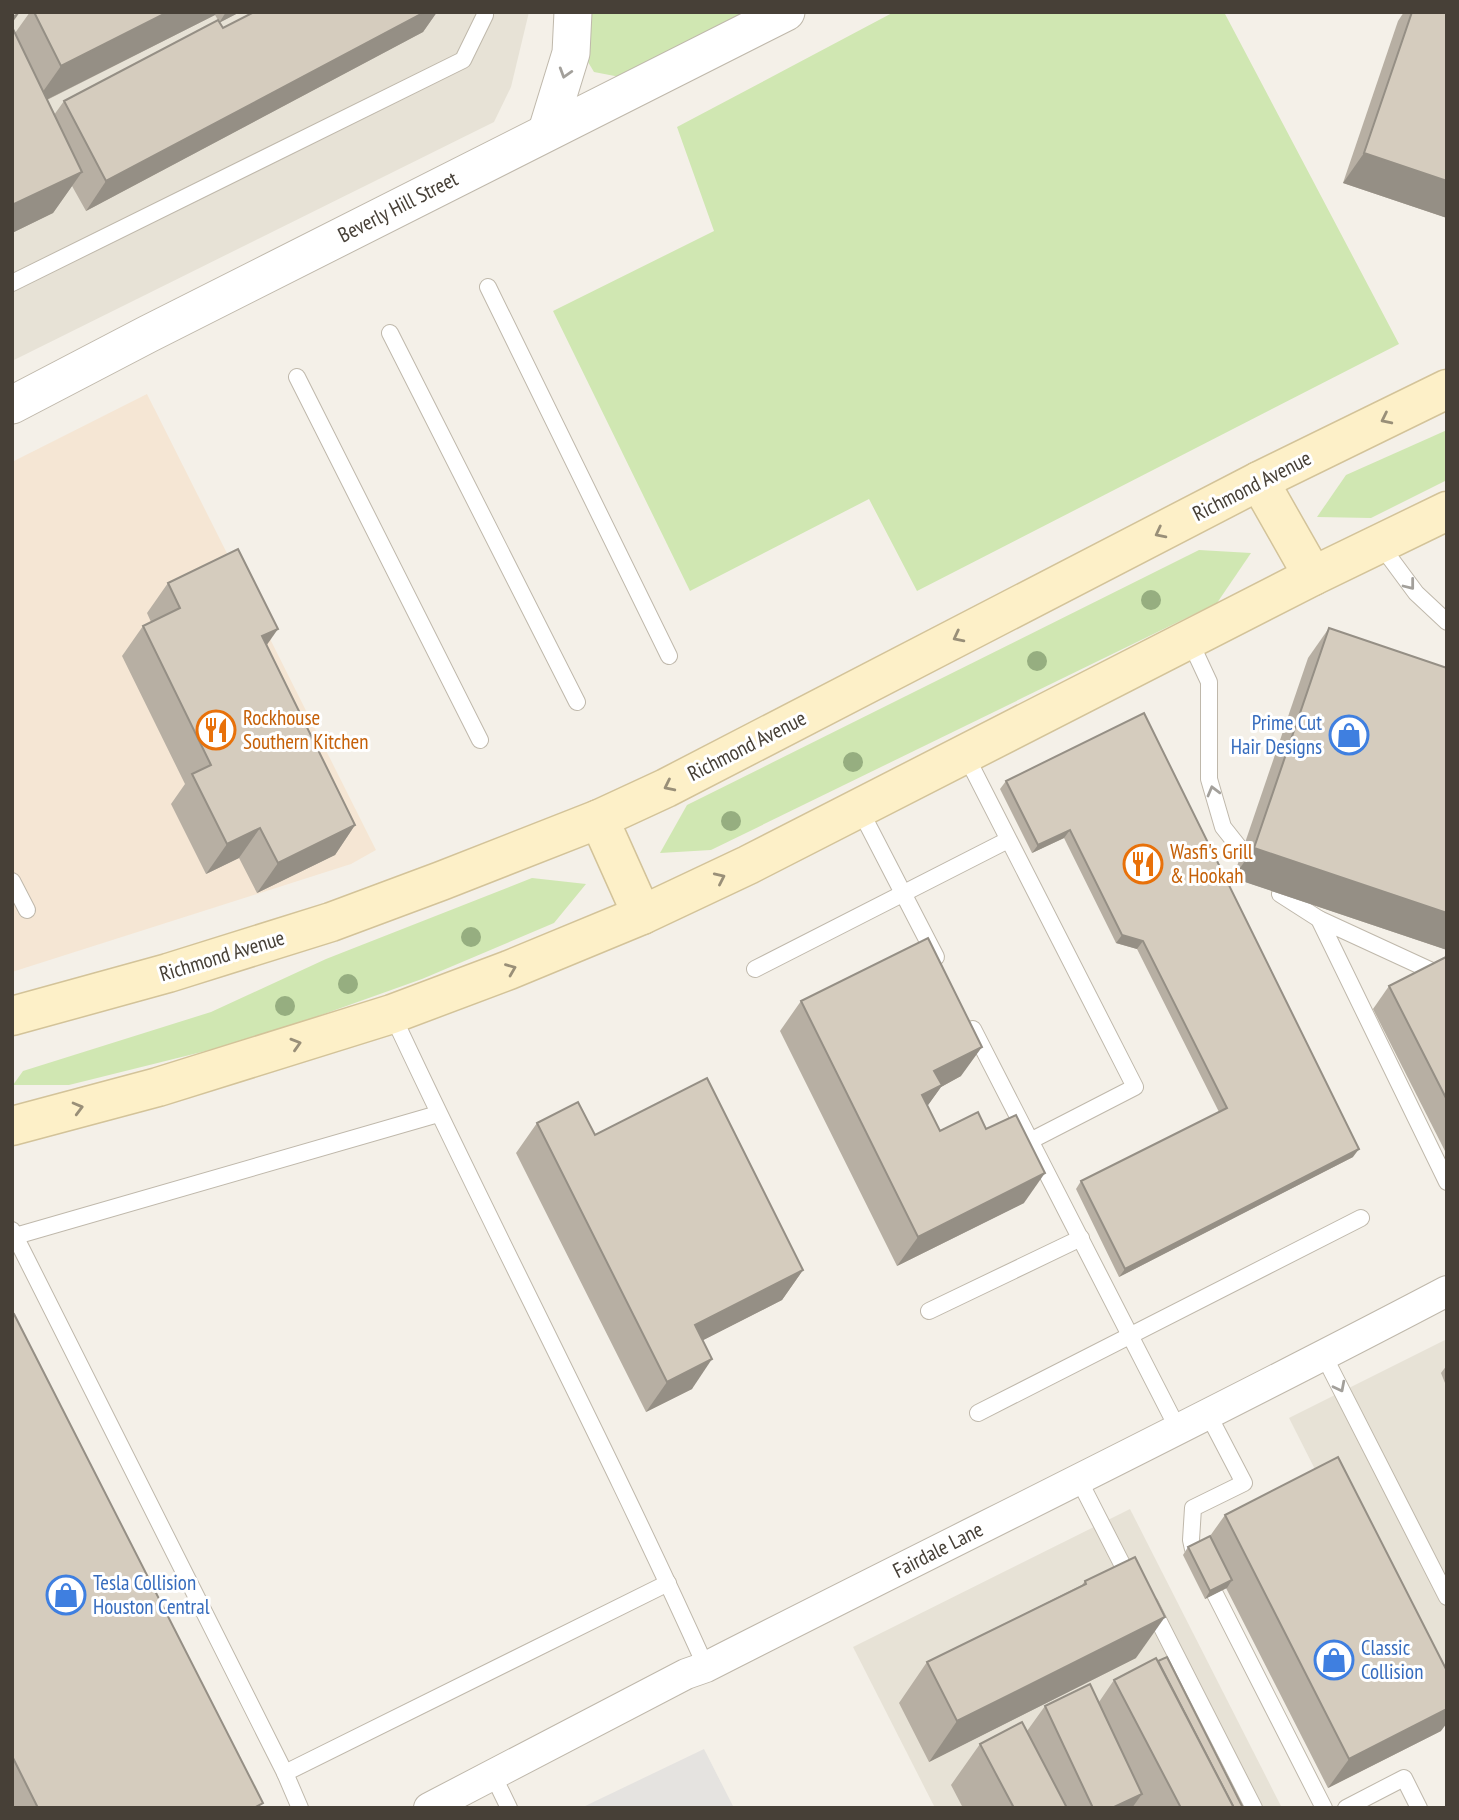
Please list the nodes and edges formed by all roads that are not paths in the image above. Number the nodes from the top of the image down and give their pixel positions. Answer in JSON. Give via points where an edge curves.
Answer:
{"nodes":[{"id":1,"x":485,"y":12,"type":"edge"},
{"id":2,"x":573,"y":12,"type":"edge"},
{"id":3,"x":786,"y":12,"type":"edge"},
{"id":4,"x":547,"y":131,"type":"junction"},
{"id":5,"x":12,"y":283,"type":"edge"},
{"id":6,"x":488,"y":287,"type":"dead end"},
{"id":7,"x":390,"y":334,"type":"dead end"},
{"id":8,"x":297,"y":377,"type":"dead end"},
{"id":9,"x":1447,"y":389,"type":"edge"},
{"id":10,"x":12,"y":405,"type":"edge"},
{"id":11,"x":1259,"y":481,"type":"junction"},
{"id":12,"x":1447,"y":510,"type":"edge"},
{"id":13,"x":1379,"y":543,"type":"junction"},
{"id":14,"x":1313,"y":576,"type":"junction"},
{"id":15,"x":1447,"y":622,"type":"edge"},
{"id":16,"x":1189,"y":639,"type":"junction"},
{"id":17,"x":669,"y":656,"type":"dead end"},
{"id":18,"x":577,"y":702,"type":"dead end"},
{"id":19,"x":480,"y":740,"type":"dead end"},
{"id":20,"x":965,"y":754,"type":"junction"},
{"id":21,"x":859,"y":808,"type":"junction"},
{"id":22,"x":599,"y":819,"type":"junction"},
{"id":23,"x":1008,"y":840,"type":"junction"},
{"id":24,"x":1242,"y":851,"type":"dead end"},
{"id":25,"x":12,"y":881,"type":"edge"},
{"id":26,"x":903,"y":893,"type":"junction"},
{"id":27,"x":1280,"y":894,"type":"dead end"},
{"id":28,"x":27,"y":910,"type":"dead end"},
{"id":29,"x":642,"y":915,"type":"junction"},
{"id":30,"x":1319,"y":919,"type":"junction"},
{"id":31,"x":941,"y":968,"type":"edge"},
{"id":32,"x":755,"y":969,"type":"dead end"},
{"id":33,"x":1447,"y":978,"type":"edge"},
{"id":34,"x":392,"y":1014,"type":"junction"},
{"id":35,"x":12,"y":1016,"type":"edge"},
{"id":36,"x":967,"y":1017,"type":"edge"},
{"id":37,"x":438,"y":1114,"type":"junction"},
{"id":38,"x":12,"y":1126,"type":"edge"},
{"id":39,"x":1030,"y":1141,"type":"junction"},
{"id":40,"x":1447,"y":1182,"type":"edge"},
{"id":41,"x":1361,"y":1218,"type":"dead end"},
{"id":42,"x":13,"y":1234,"type":"edge"},
{"id":43,"x":1081,"y":1238,"type":"junction"},
{"id":44,"x":1447,"y":1291,"type":"edge"},
{"id":45,"x":929,"y":1311,"type":"dead end"},
{"id":46,"x":1130,"y":1335,"type":"junction"},
{"id":47,"x":1324,"y":1356,"type":"junction"},
{"id":48,"x":978,"y":1413,"type":"dead end"},
{"id":49,"x":1208,"y":1414,"type":"junction"},
{"id":50,"x":1178,"y":1429,"type":"junction"},
{"id":51,"x":1079,"y":1480,"type":"junction"},
{"id":52,"x":1193,"y":1549,"type":"edge"},
{"id":53,"x":668,"y":1583,"type":"junction"},
{"id":54,"x":1215,"y":1594,"type":"edge"},
{"id":55,"x":1447,"y":1597,"type":"edge"},
{"id":56,"x":706,"y":1667,"type":"junction"},
{"id":57,"x":285,"y":1773,"type":"junction"},
{"id":58,"x":493,"y":1775,"type":"junction"},
{"id":59,"x":300,"y":1808,"type":"edge"},
{"id":60,"x":429,"y":1808,"type":"edge"},
{"id":61,"x":509,"y":1808,"type":"edge"},
{"id":62,"x":1254,"y":1808,"type":"edge"},
{"id":63,"x":1324,"y":1808,"type":"edge"},
{"id":64,"x":1346,"y":1808,"type":"edge"},
{"id":65,"x":1419,"y":1808,"type":"edge"}],
"edges":[{"from":1,"to":5,"type":"lane","via":[[463,60]]},
{"from":2,"to":4,"type":"street","one_way":true,"via":[[571,53]]},
{"from":3,"to":4,"type":"street","name":"Beverly Hill Street"},
{"from":4,"to":10,"type":"street","name":"Beverly Hill Street"},
{"from":6,"to":17,"type":"lane"},
{"from":7,"to":18,"type":"lane"},
{"from":8,"to":19,"type":"lane"},
{"from":9,"to":11,"type":"main road","name":"Richmond Avenue","one_way":true},
{"from":11,"to":14,"type":"main road"},
{"from":11,"to":22,"type":"main road","name":"Richmond Avenue","one_way":true},
{"from":12,"to":13,"type":"main road"},
{"from":13,"to":14,"type":"main road"},
{"from":13,"to":15,"type":"lane","one_way":true,"via":[[1416,593]]},
{"from":14,"to":16,"type":"main road"},
{"from":16,"to":20,"type":"main road"},
{"from":24,"to":16,"type":"lane","one_way":true,"via":[[1223,827],[1209,779],[1209,682]]},
{"from":20,"to":21,"type":"main road"},
{"from":20,"to":23,"type":"lane"},
{"from":21,"to":26,"type":"lane"},
{"from":29,"to":21,"type":"main road","one_way":true},
{"from":22,"to":29,"type":"main road"},
{"from":22,"to":35,"type":"main road","name":"Richmond Avenue","via":[[331,922]]},
{"from":23,"to":26,"type":"lane"},
{"from":23,"to":39,"type":"lane","via":[[1135,1087]]},
{"from":25,"to":28,"type":"lane"},
{"from":26,"to":31,"type":"lane"},
{"from":26,"to":32,"type":"lane"},
{"from":27,"to":30,"type":"lane"},
{"from":34,"to":29,"type":"main road","one_way":true},
{"from":30,"to":33,"type":"lane"},
{"from":30,"to":40,"type":"lane"},
{"from":34,"to":37,"type":"lane"},
{"from":38,"to":34,"type":"main road","one_way":true,"via":[[158,1087]]},
{"from":36,"to":39,"type":"lane"},
{"from":37,"to":42,"type":"lane"},
{"from":37,"to":53,"type":"lane"},
{"from":39,"to":43,"type":"lane"},
{"from":41,"to":46,"type":"lane"},
{"from":42,"to":57,"type":"lane"},
{"from":43,"to":45,"type":"lane"},
{"from":43,"to":46,"type":"lane"},
{"from":44,"to":47,"type":"street","name":"Fairdale Lane"},
{"from":46,"to":48,"type":"lane"},
{"from":46,"to":50,"type":"lane"},
{"from":47,"to":49,"type":"street","name":"Fairdale Lane"},
{"from":47,"to":55,"type":"lane","one_way":true},
{"from":49,"to":50,"type":"street","name":"Fairdale Lane"},
{"from":49,"to":52,"type":"lane","via":[[1244,1483],[1193,1508]]},
{"from":50,"to":51,"type":"street","name":"Fairdale Lane"},
{"from":51,"to":56,"type":"street","name":"Fairdale Lane"},
{"from":51,"to":62,"type":"lane","via":[[1122,1564],[1143,1591]]},
{"from":53,"to":56,"type":"lane"},
{"from":53,"to":57,"type":"lane"},
{"from":54,"to":63,"type":"lane"},
{"from":56,"to":58,"type":"street","name":"Fairdale Lane"},
{"from":57,"to":59,"type":"lane"},
{"from":58,"to":60,"type":"street","name":"Fairdale Lane"},
{"from":58,"to":61,"type":"lane"},
{"from":64,"to":65,"type":"lane","via":[[1404,1778]]}]}
